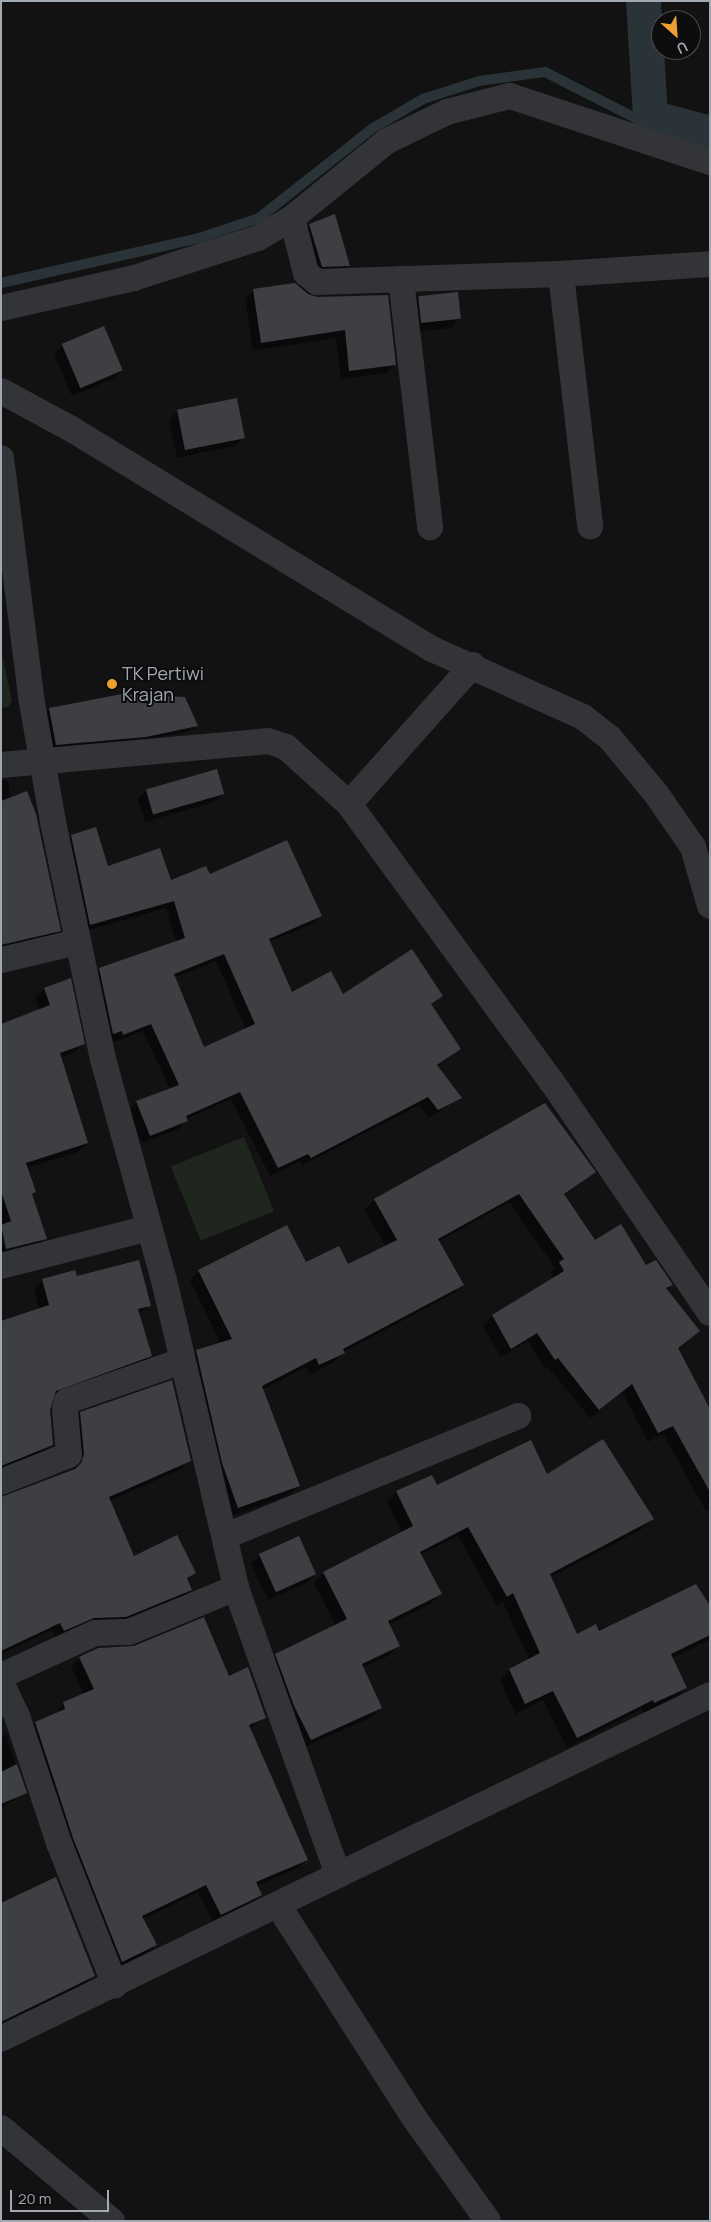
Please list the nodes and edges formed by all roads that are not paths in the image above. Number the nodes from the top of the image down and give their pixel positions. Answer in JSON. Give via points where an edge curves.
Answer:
{"nodes":[{"id":1,"x":710,"y":162,"type":"edge"},
{"id":2,"x":292,"y":218,"type":"junction"},
{"id":3,"x":710,"y":264,"type":"edge"},
{"id":4,"x":561,"y":274,"type":"junction"},
{"id":5,"x":401,"y":279,"type":"junction"},
{"id":6,"x":1,"y":308,"type":"edge"},
{"id":7,"x":1,"y":391,"type":"edge"},
{"id":8,"x":1,"y":458,"type":"edge"},
{"id":9,"x":590,"y":526,"type":"dead end"},
{"id":10,"x":430,"y":527,"type":"dead end"},
{"id":11,"x":473,"y":665,"type":"junction"},
{"id":12,"x":42,"y":760,"type":"junction"},
{"id":13,"x":1,"y":765,"type":"edge"},
{"id":14,"x":349,"y":804,"type":"junction"},
{"id":15,"x":701,"y":846,"type":"edge"},
{"id":16,"x":710,"y":906,"type":"edge"},
{"id":17,"x":78,"y":942,"type":"junction"},
{"id":18,"x":1,"y":960,"type":"edge"},
{"id":19,"x":149,"y":1228,"type":"junction"},
{"id":20,"x":1,"y":1266,"type":"edge"},
{"id":21,"x":710,"y":1313,"type":"edge"},
{"id":22,"x":182,"y":1361,"type":"junction"},
{"id":23,"x":518,"y":1416,"type":"dead end"},
{"id":24,"x":1,"y":1482,"type":"edge"},
{"id":25,"x":226,"y":1536,"type":"junction"},
{"id":26,"x":236,"y":1588,"type":"junction"},
{"id":27,"x":1,"y":1676,"type":"edge"},
{"id":28,"x":1,"y":1682,"type":"edge"},
{"id":29,"x":710,"y":1695,"type":"edge"},
{"id":30,"x":338,"y":1875,"type":"junction"},
{"id":31,"x":278,"y":1904,"type":"junction"},
{"id":32,"x":115,"y":1986,"type":"junction"},
{"id":33,"x":1,"y":2039,"type":"edge"},
{"id":34,"x":1,"y":2128,"type":"edge"},
{"id":35,"x":112,"y":2221,"type":"edge"},
{"id":36,"x":488,"y":2221,"type":"edge"}],
"edges":[{"from":1,"to":2,"type":"street","via":[[510,96],[447,112],[387,141]]},
{"from":2,"to":5,"type":"street","via":[[306,273],[313,281]]},
{"from":2,"to":6,"type":"street","via":[[258,238],[226,251],[134,278]]},
{"from":3,"to":4,"type":"street"},
{"from":4,"to":5,"type":"street"},
{"from":4,"to":9,"type":"street"},
{"from":5,"to":10,"type":"street"},
{"from":7,"to":11,"type":"street","via":[[73,430],[432,649]]},
{"from":8,"to":12,"type":"street"},
{"from":11,"to":14,"type":"street"},
{"from":11,"to":15,"type":"street","via":[[583,717],[610,738]]},
{"from":12,"to":13,"type":"street"},
{"from":12,"to":14,"type":"street","via":[[268,742],[286,747]]},
{"from":12,"to":17,"type":"street"},
{"from":14,"to":21,"type":"street","via":[[552,1082]]},
{"from":15,"to":16,"type":"street"},
{"from":17,"to":18,"type":"street"},
{"from":17,"to":19,"type":"street","via":[[103,1059]]},
{"from":19,"to":20,"type":"street"},
{"from":19,"to":22,"type":"street"},
{"from":22,"to":24,"type":"street","via":[[67,1401],[69,1455]]},
{"from":22,"to":25,"type":"street"},
{"from":23,"to":25,"type":"street"},
{"from":25,"to":26,"type":"street"},
{"from":26,"to":27,"type":"street","via":[[129,1632],[94,1633]]},
{"from":26,"to":30,"type":"street"},
{"from":28,"to":32,"type":"street","via":[[17,1716],[59,1843]]},
{"from":29,"to":30,"type":"street"},
{"from":30,"to":31,"type":"street"},
{"from":31,"to":32,"type":"street"},
{"from":31,"to":36,"type":"street","via":[[415,2119]]},
{"from":32,"to":33,"type":"street"},
{"from":34,"to":35,"type":"street"}]}
